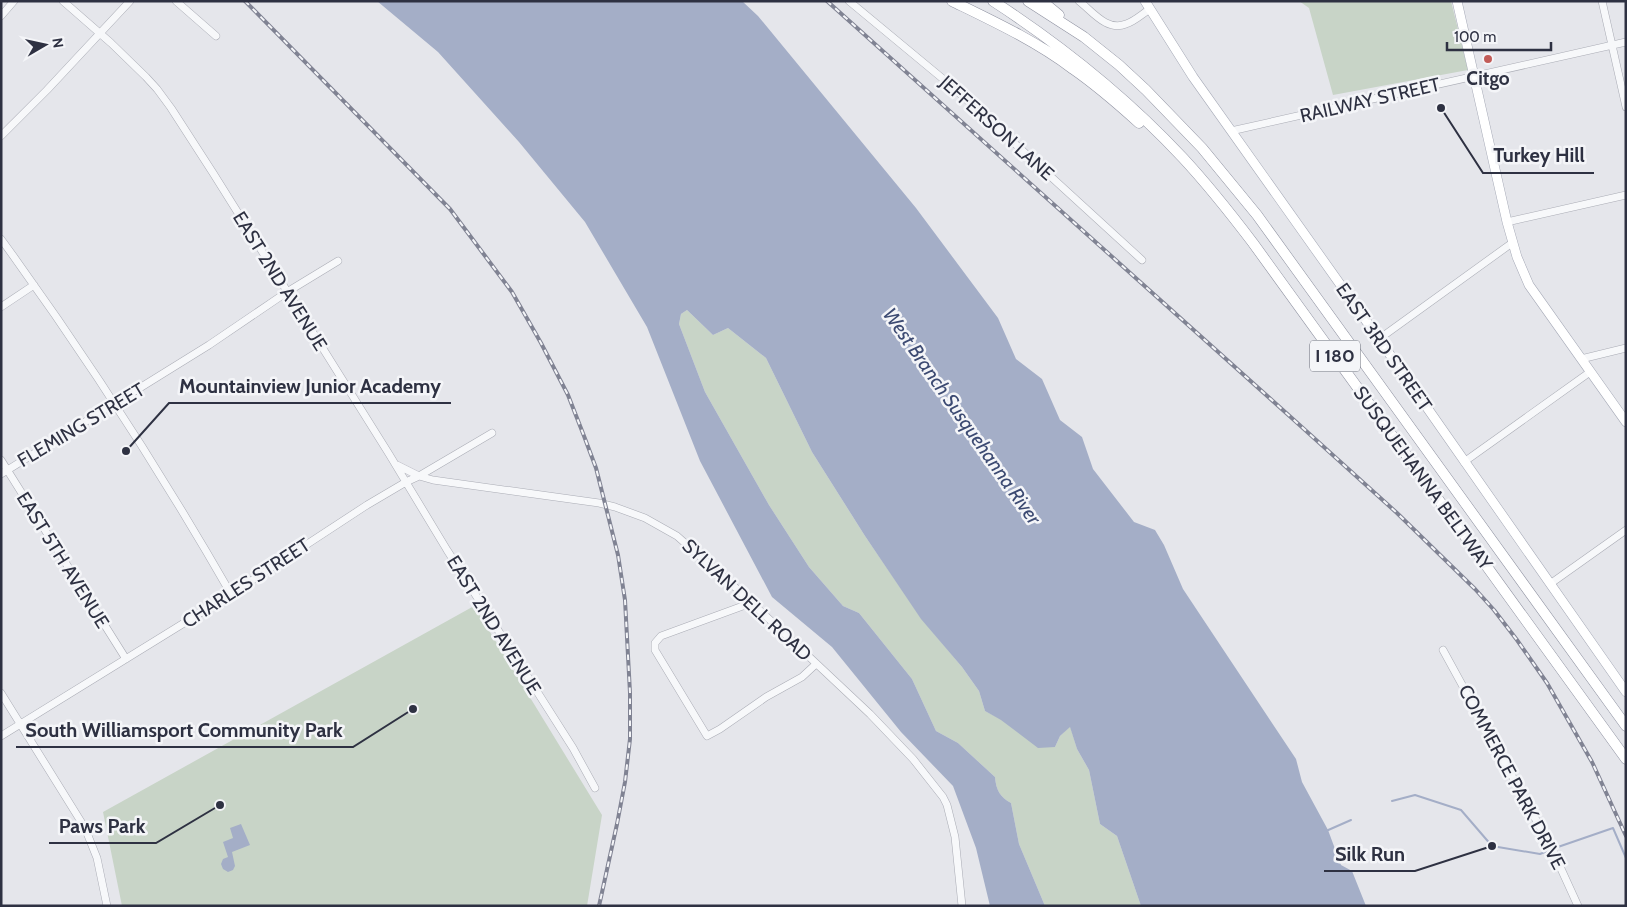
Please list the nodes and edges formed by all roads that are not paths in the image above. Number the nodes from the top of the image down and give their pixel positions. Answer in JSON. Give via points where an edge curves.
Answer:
{"nodes":[{"id":1,"x":14,"y":1,"type":"edge"},
{"id":2,"x":63,"y":1,"type":"edge"},
{"id":3,"x":130,"y":1,"type":"edge"},
{"id":4,"x":176,"y":1,"type":"edge"},
{"id":5,"x":849,"y":1,"type":"edge"},
{"id":6,"x":952,"y":1,"type":"edge"},
{"id":7,"x":992,"y":1,"type":"edge"},
{"id":8,"x":1028,"y":1,"type":"edge"},
{"id":9,"x":1042,"y":1,"type":"edge"},
{"id":10,"x":1079,"y":1,"type":"edge"},
{"id":11,"x":1457,"y":1,"type":"edge"},
{"id":12,"x":1602,"y":1,"type":"edge"},
{"id":13,"x":1148,"y":5,"type":"edge"},
{"id":14,"x":1,"y":16,"type":"edge"},
{"id":15,"x":100,"y":34,"type":"junction"},
{"id":16,"x":216,"y":36,"type":"dead end"},
{"id":17,"x":1084,"y":37,"type":"junction"},
{"id":18,"x":1626,"y":42,"type":"edge"},
{"id":19,"x":1612,"y":45,"type":"junction"},
{"id":20,"x":1474,"y":76,"type":"junction"},
{"id":21,"x":1626,"y":107,"type":"edge"},
{"id":22,"x":1231,"y":131,"type":"junction"},
{"id":23,"x":1,"y":136,"type":"edge"},
{"id":24,"x":1201,"y":178,"type":"junction"},
{"id":25,"x":1626,"y":195,"type":"edge"},
{"id":26,"x":1507,"y":222,"type":"junction"},
{"id":27,"x":1,"y":239,"type":"edge"},
{"id":28,"x":1512,"y":243,"type":"junction"},
{"id":29,"x":1142,"y":260,"type":"dead end"},
{"id":30,"x":338,"y":261,"type":"dead end"},
{"id":31,"x":34,"y":285,"type":"junction"},
{"id":32,"x":287,"y":292,"type":"junction"},
{"id":33,"x":1,"y":307,"type":"edge"},
{"id":34,"x":1379,"y":339,"type":"junction"},
{"id":35,"x":1626,"y":348,"type":"edge"},
{"id":36,"x":1581,"y":359,"type":"junction"},
{"id":37,"x":1590,"y":372,"type":"junction"},
{"id":38,"x":115,"y":405,"type":"junction"},
{"id":39,"x":1626,"y":422,"type":"edge"},
{"id":40,"x":492,"y":433,"type":"dead end"},
{"id":41,"x":1,"y":460,"type":"edge"},
{"id":42,"x":1464,"y":462,"type":"junction"},
{"id":43,"x":395,"y":464,"type":"junction"},
{"id":44,"x":4,"y":472,"type":"edge"},
{"id":45,"x":419,"y":476,"type":"junction"},
{"id":46,"x":406,"y":482,"type":"junction"},
{"id":47,"x":1626,"y":530,"type":"edge"},
{"id":48,"x":1550,"y":584,"type":"junction"},
{"id":49,"x":231,"y":594,"type":"junction"},
{"id":50,"x":750,"y":603,"type":"junction"},
{"id":51,"x":1443,"y":650,"type":"dead end"},
{"id":52,"x":126,"y":659,"type":"junction"},
{"id":53,"x":816,"y":664,"type":"junction"},
{"id":54,"x":1626,"y":692,"type":"edge"},
{"id":55,"x":1,"y":694,"type":"edge"},
{"id":56,"x":20,"y":724,"type":"junction"},
{"id":57,"x":1626,"y":726,"type":"edge"},
{"id":58,"x":1604,"y":729,"type":"junction"},
{"id":59,"x":1,"y":736,"type":"edge"},
{"id":60,"x":1626,"y":759,"type":"edge"},
{"id":61,"x":1626,"y":764,"type":"edge"},
{"id":62,"x":595,"y":788,"type":"dead end"},
{"id":63,"x":107,"y":906,"type":"edge"},
{"id":64,"x":962,"y":906,"type":"edge"},
{"id":65,"x":1578,"y":906,"type":"edge"}],
"edges":[{"from":1,"to":14,"type":"street"},
{"from":2,"to":15,"type":"street","name":"EAST 2ND AVENUE"},
{"from":3,"to":15,"type":"street"},
{"from":4,"to":16,"type":"street"},
{"from":5,"to":29,"type":"street","name":"JEFFERSON LANE","via":[[954,88]]},
{"from":6,"to":24,"type":"highway","via":[[1020,36],[1072,68],[1108,95]]},
{"from":7,"to":24,"type":"highway","name":"SUSQUEHANNA BELTWAY","number":"I 180","via":[[1065,51],[1106,84]]},
{"from":8,"to":17,"type":"highway","name":"SUSQUEHANNA BELTWAY","number":"I 180"},
{"from":9,"to":17,"type":"highway"},
{"from":10,"to":13,"type":"street","via":[[1116,26],[1128,24]]},
{"from":11,"to":20,"type":"main road"},
{"from":12,"to":19,"type":"street"},
{"from":13,"to":22,"type":"main road","name":"EAST 3RD STREET"},
{"from":15,"to":23,"type":"street"},
{"from":15,"to":32,"type":"street","name":"EAST 2ND AVENUE","via":[[158,89]]},
{"from":17,"to":57,"type":"highway","name":"SUSQUEHANNA BELTWAY","number":"I 180","via":[[1119,65],[1174,118],[1257,215]]},
{"from":18,"to":19,"type":"street","name":"RAILWAY STREET"},
{"from":19,"to":20,"type":"street","name":"RAILWAY STREET"},
{"from":19,"to":21,"type":"street"},
{"from":20,"to":22,"type":"street","name":"RAILWAY STREET"},
{"from":20,"to":26,"type":"main road"},
{"from":22,"to":34,"type":"main road","name":"EAST 3RD STREET"},
{"from":24,"to":58,"type":"highway","name":"SUSQUEHANNA BELTWAY","number":"I 180","via":[[1264,258]]},
{"from":25,"to":26,"type":"street"},
{"from":26,"to":28,"type":"main road"},
{"from":27,"to":31,"type":"street"},
{"from":28,"to":34,"type":"street"},
{"from":28,"to":36,"type":"main road","via":[[1524,275]]},
{"from":30,"to":32,"type":"street","name":"FLEMING STREET"},
{"from":31,"to":33,"type":"street"},
{"from":31,"to":38,"type":"street"},
{"from":32,"to":38,"type":"street","name":"FLEMING STREET"},
{"from":32,"to":43,"type":"street","name":"EAST 2ND AVENUE"},
{"from":34,"to":42,"type":"main road","name":"EAST 3RD STREET"},
{"from":35,"to":36,"type":"street"},
{"from":36,"to":37,"type":"main road"},
{"from":37,"to":39,"type":"main road"},
{"from":37,"to":42,"type":"street"},
{"from":38,"to":44,"type":"street","name":"FLEMING STREET"},
{"from":38,"to":49,"type":"street"},
{"from":40,"to":45,"type":"street","name":"CHARLES STREET"},
{"from":41,"to":44,"type":"street","name":"EAST 5TH AVENUE"},
{"from":42,"to":48,"type":"main road","name":"EAST 3RD STREET"},
{"from":43,"to":45,"type":"street","name":"SYLVAN DELL ROAD"},
{"from":43,"to":46,"type":"street","name":"EAST 2ND AVENUE"},
{"from":44,"to":52,"type":"street","name":"EAST 5TH AVENUE"},
{"from":45,"to":46,"type":"street","name":"CHARLES STREET"},
{"from":45,"to":50,"type":"street","name":"SYLVAN DELL ROAD","via":[[599,503],[645,518],[677,536]]},
{"from":46,"to":49,"type":"street","name":"CHARLES STREET"},
{"from":46,"to":62,"type":"street","name":"EAST 2ND AVENUE"},
{"from":47,"to":48,"type":"street"},
{"from":48,"to":54,"type":"main road","name":"EAST 3RD STREET"},
{"from":49,"to":52,"type":"street","name":"CHARLES STREET"},
{"from":50,"to":53,"type":"street","name":"SYLVAN DELL ROAD"},
{"from":50,"to":53,"type":"street","via":[[660,636],[655,643],[655,650],[707,736],[802,677]]},
{"from":51,"to":65,"type":"street","name":"COMMERCE PARK DRIVE","via":[[1549,844]]},
{"from":52,"to":56,"type":"street","name":"CHARLES STREET"},
{"from":53,"to":64,"type":"street","name":"SYLVAN DELL ROAD","via":[[892,736],[943,797],[955,837]]},
{"from":55,"to":56,"type":"street"},
{"from":56,"to":59,"type":"street","name":"CHARLES STREET"},
{"from":56,"to":63,"type":"street","via":[[85,828],[99,863]]},
{"from":58,"to":60,"type":"highway","name":"SUSQUEHANNA BELTWAY","number":"I 180"},
{"from":58,"to":61,"type":"highway"}]}
